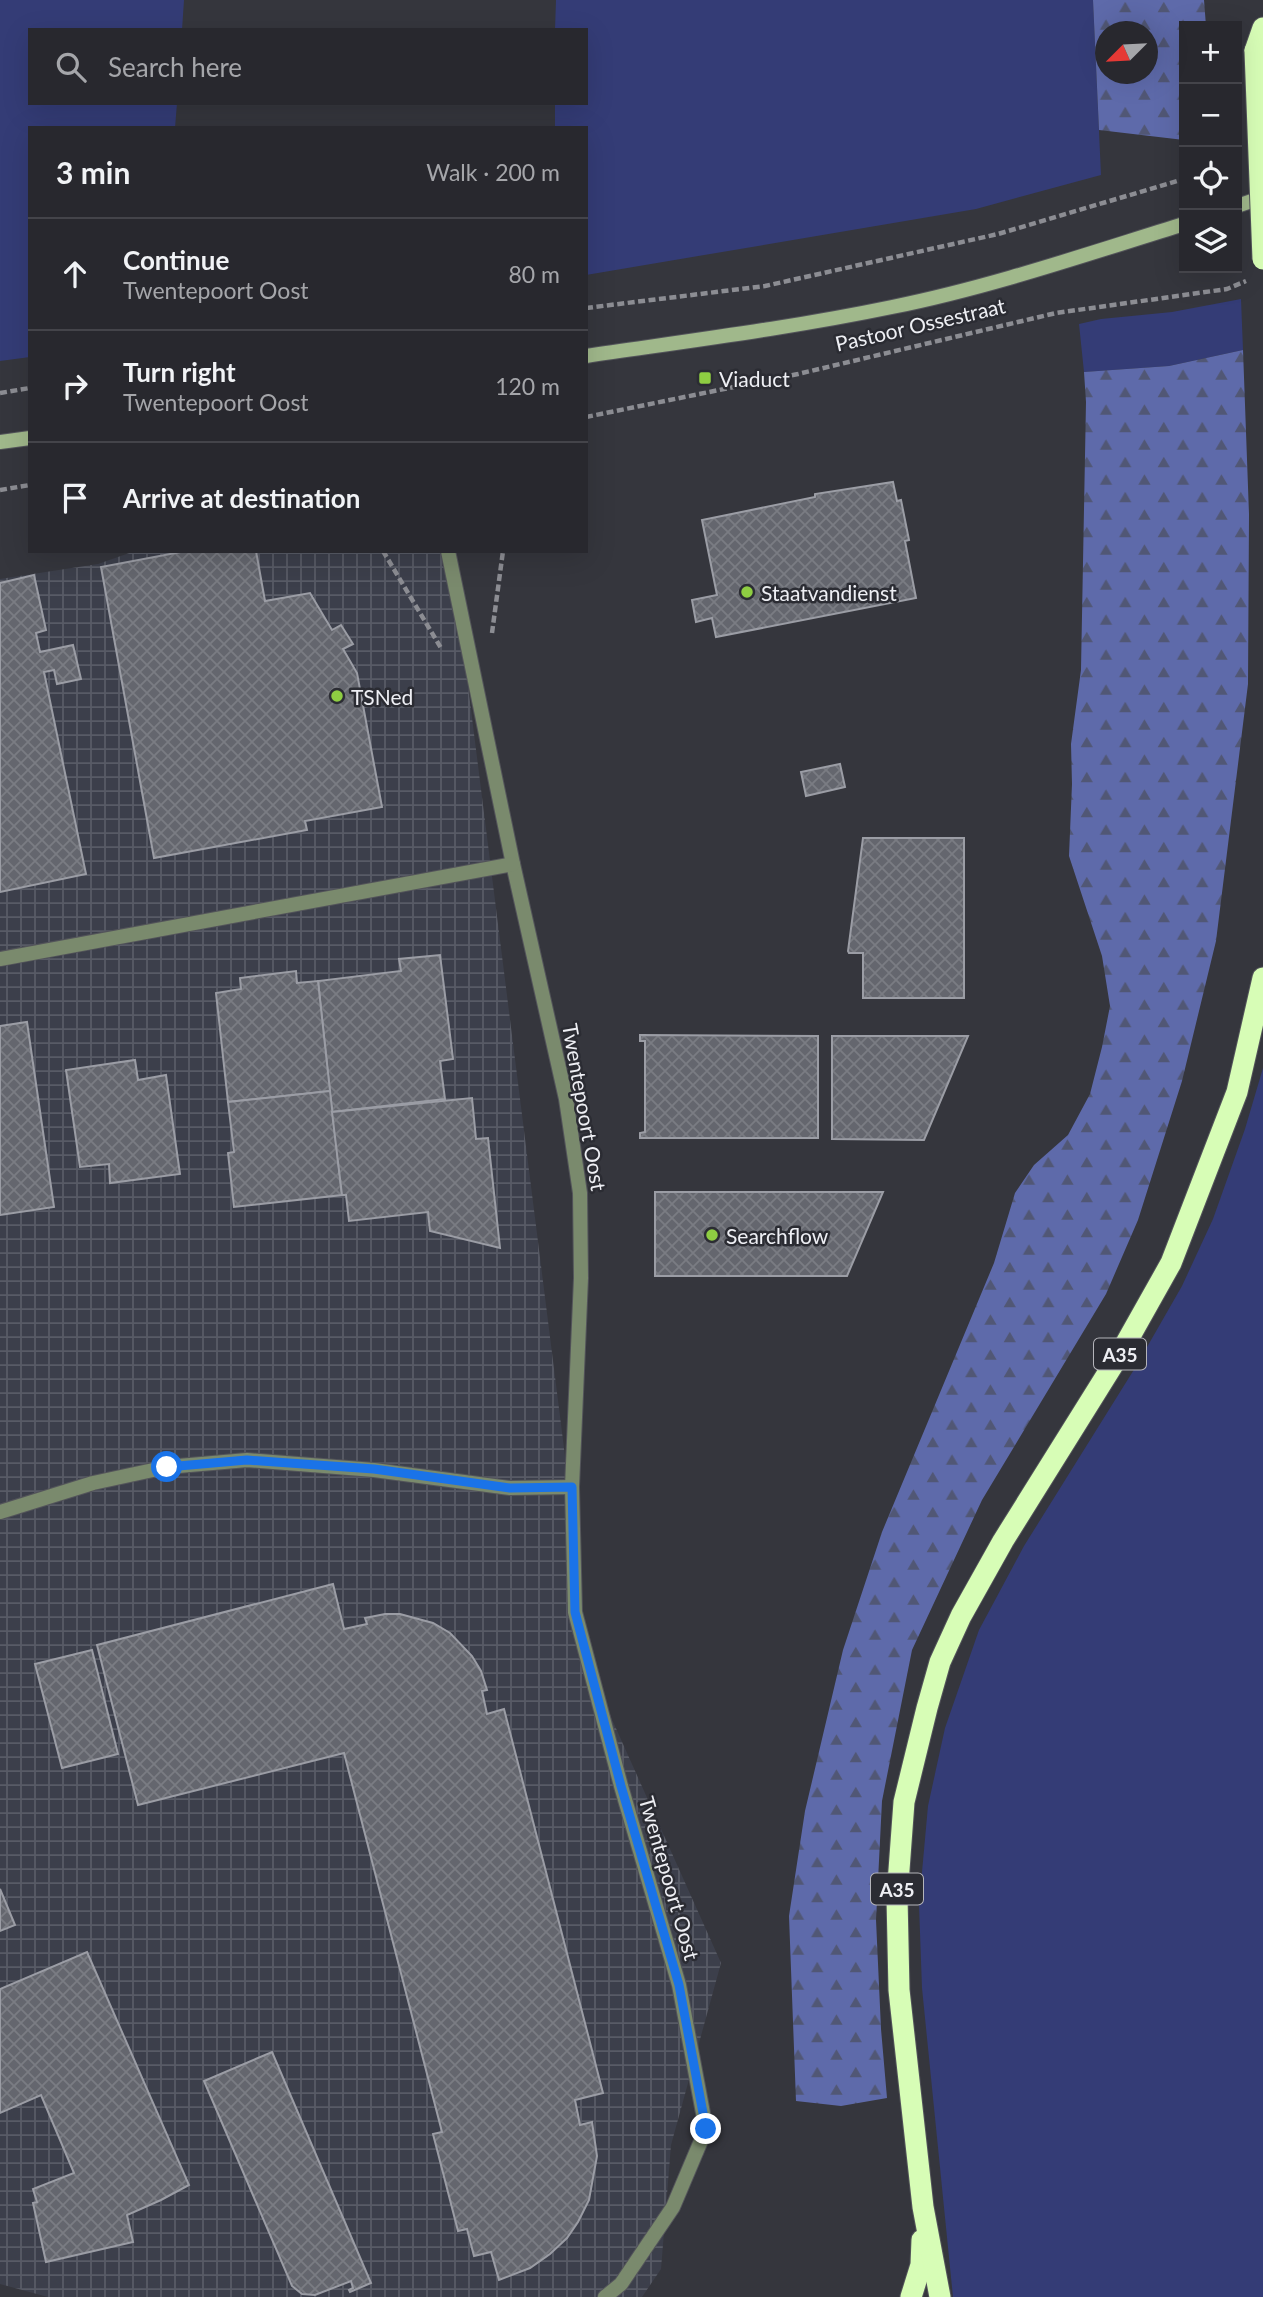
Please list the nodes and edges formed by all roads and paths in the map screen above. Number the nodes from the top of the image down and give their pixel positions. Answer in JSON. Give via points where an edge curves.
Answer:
{"nodes":[{"id":1,"x":1263,"y":28,"type":"edge"},
{"id":2,"x":1179,"y":180,"type":"edge"},
{"id":3,"x":1263,"y":197,"type":"edge"},
{"id":4,"x":1242,"y":204,"type":"edge"},
{"id":5,"x":1179,"y":226,"type":"edge"},
{"id":6,"x":1263,"y":259,"type":"edge"},
{"id":7,"x":1251,"y":279,"type":"dead end"},
{"id":8,"x":588,"y":308,"type":"edge"},
{"id":9,"x":588,"y":356,"type":"edge"},
{"id":10,"x":28,"y":388,"type":"edge"},
{"id":11,"x":0,"y":393,"type":"edge"},
{"id":12,"x":588,"y":417,"type":"edge"},
{"id":13,"x":28,"y":438,"type":"edge"},
{"id":14,"x":0,"y":442,"type":"edge"},
{"id":15,"x":28,"y":485,"type":"edge"},
{"id":16,"x":0,"y":490,"type":"edge"},
{"id":17,"x":384,"y":553,"type":"edge"},
{"id":18,"x":448,"y":553,"type":"edge"},
{"id":19,"x":446,"y":656,"type":"dead end"},
{"id":20,"x":513,"y":864,"type":"junction"},
{"id":21,"x":0,"y":959,"type":"edge"},
{"id":22,"x":1263,"y":978,"type":"edge"},
{"id":23,"x":572,"y":1487,"type":"junction"},
{"id":24,"x":0,"y":1512,"type":"edge"},
{"id":25,"x":923,"y":2207,"type":"junction"},
{"id":26,"x":606,"y":2297,"type":"edge"},
{"id":27,"x":911,"y":2297,"type":"edge"},
{"id":28,"x":940,"y":2297,"type":"edge"}],
"edges":[{"from":1,"to":6,"type":"highway","bridge":true,"via":[[1255,51]]},
{"from":2,"to":8,"type":"path","via":[[998,234],[765,286]]},
{"from":3,"to":4,"type":"main road"},
{"from":5,"to":9,"type":"main road","name":"Pastoor Ossestraat","via":[[992,283],[892,307]]},
{"from":7,"to":12,"type":"path","name":"Pastoor Ossestraat","via":[[1227,289],[1056,313],[798,374]]},
{"from":10,"to":11,"type":"path"},
{"from":13,"to":14,"type":"main road"},
{"from":15,"to":16,"type":"path"},
{"from":17,"to":19,"type":"path"},
{"from":18,"to":20,"type":"street","name":"Twentepoort Oost"},
{"from":20,"to":21,"type":"street"},
{"from":20,"to":23,"type":"street","name":"Twentepoort Oost","via":[[566,1098],[580,1193]]},
{"from":22,"to":25,"type":"highway","number":"A35","via":[[1237,1091],[1171,1263],[961,1616],[940,1662],[927,1707],[904,1802],[897,1896],[899,1990]]},
{"from":23,"to":24,"type":"street","via":[[510,1488],[374,1469],[247,1460],[167,1467],[93,1483]]},
{"from":23,"to":26,"type":"street","name":"Twentepoort Oost","via":[[575,1612],[679,1985],[706,2129],[673,2207],[621,2284]]},
{"from":25,"to":27,"type":"highway","number":"A35","via":[[921,2265]]},
{"from":25,"to":28,"type":"highway","number":"A35"}]}
